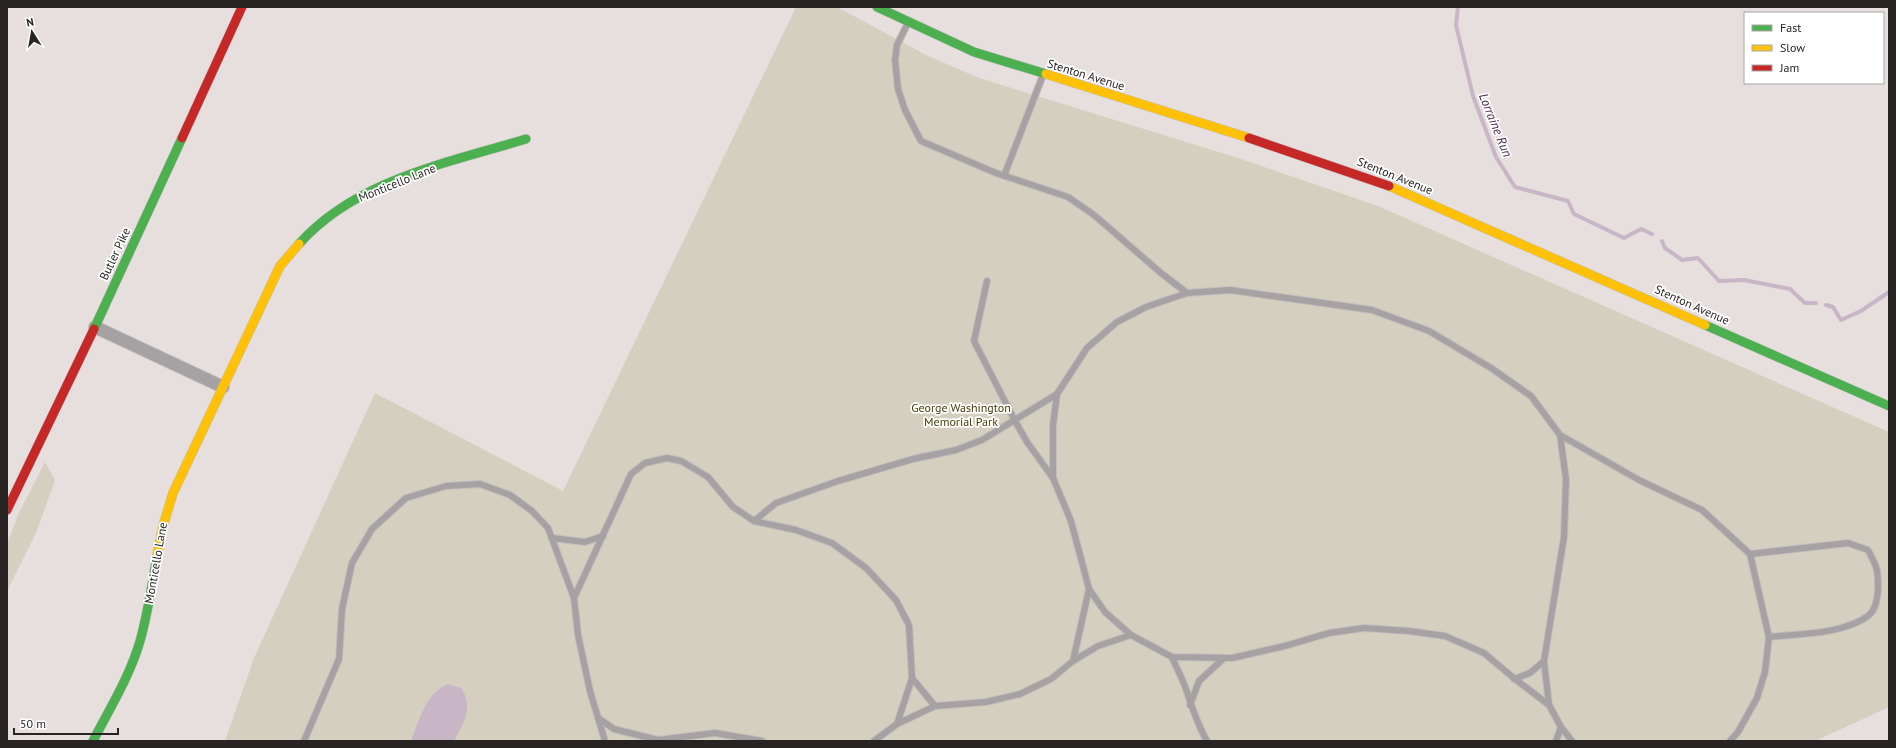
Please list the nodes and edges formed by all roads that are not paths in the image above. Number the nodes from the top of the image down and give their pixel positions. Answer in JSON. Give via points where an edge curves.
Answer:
{"nodes":[{"id":1,"x":242,"y":7,"type":"edge"},
{"id":2,"x":877,"y":7,"type":"edge"},
{"id":3,"x":908,"y":23,"type":"junction"},
{"id":4,"x":1043,"y":74,"type":"junction"},
{"id":5,"x":526,"y":139,"type":"dead end"},
{"id":6,"x":1004,"y":176,"type":"junction"},
{"id":7,"x":988,"y":281,"type":"dead end"},
{"id":8,"x":1187,"y":293,"type":"junction"},
{"id":9,"x":95,"y":327,"type":"junction"},
{"id":10,"x":222,"y":387,"type":"junction"},
{"id":11,"x":1057,"y":394,"type":"junction"},
{"id":12,"x":1889,"y":406,"type":"edge"},
{"id":13,"x":1014,"y":419,"type":"junction"},
{"id":14,"x":1560,"y":435,"type":"junction"},
{"id":15,"x":1053,"y":478,"type":"junction"},
{"id":16,"x":7,"y":510,"type":"edge"},
{"id":17,"x":754,"y":520,"type":"junction"},
{"id":18,"x":603,"y":536,"type":"junction"},
{"id":19,"x":552,"y":538,"type":"junction"},
{"id":20,"x":1750,"y":554,"type":"junction"},
{"id":21,"x":1089,"y":589,"type":"junction"},
{"id":22,"x":574,"y":598,"type":"junction"},
{"id":23,"x":1131,"y":634,"type":"junction"},
{"id":24,"x":1768,"y":637,"type":"junction"},
{"id":25,"x":1172,"y":657,"type":"junction"},
{"id":26,"x":1224,"y":658,"type":"junction"},
{"id":27,"x":1073,"y":661,"type":"junction"},
{"id":28,"x":1544,"y":661,"type":"junction"},
{"id":29,"x":912,"y":678,"type":"junction"},
{"id":30,"x":1514,"y":679,"type":"junction"},
{"id":31,"x":1190,"y":705,"type":"junction"},
{"id":32,"x":935,"y":706,"type":"junction"},
{"id":33,"x":1549,"y":706,"type":"junction"},
{"id":34,"x":598,"y":718,"type":"junction"},
{"id":35,"x":897,"y":724,"type":"junction"},
{"id":36,"x":1561,"y":727,"type":"junction"},
{"id":37,"x":93,"y":741,"type":"edge"},
{"id":38,"x":304,"y":741,"type":"edge"},
{"id":39,"x":605,"y":741,"type":"edge"},
{"id":40,"x":658,"y":741,"type":"edge"},
{"id":41,"x":762,"y":741,"type":"edge"},
{"id":42,"x":874,"y":741,"type":"edge"},
{"id":43,"x":1207,"y":741,"type":"edge"},
{"id":44,"x":1556,"y":741,"type":"edge"},
{"id":45,"x":1572,"y":741,"type":"edge"},
{"id":46,"x":1730,"y":741,"type":"edge"}],
"edges":[{"from":1,"to":9,"type":"main road","name":"Butler Pike"},
{"from":2,"to":3,"type":"main road","name":"Stenton Avenue"},
{"from":3,"to":4,"type":"main road","name":"Stenton Avenue","via":[[974,52]]},
{"from":3,"to":6,"type":"lane","via":[[897,44],[895,60],[898,88],[905,110],[921,141]]},
{"from":4,"to":6,"type":"lane"},
{"from":4,"to":12,"type":"main road","name":"Stenton Avenue","via":[[1207,124],[1390,186]]},
{"from":5,"to":10,"type":"main road","name":"Monticello Lane","via":[[402,178],[366,194],[325,218],[280,266]]},
{"from":6,"to":8,"type":"lane","via":[[1068,196]]},
{"from":7,"to":13,"type":"lane","via":[[974,341]]},
{"from":8,"to":11,"type":"lane","via":[[1146,307],[1117,322],[1087,348]]},
{"from":8,"to":14,"type":"lane","via":[[1230,290],[1325,302],[1372,310],[1429,331],[1491,368],[1530,396]]},
{"from":9,"to":10,"type":"street"},
{"from":9,"to":16,"type":"main road","name":"Butler Pike"},
{"from":10,"to":37,"type":"main road","name":"Monticello Lane","via":[[166,510],[139,643],[126,677]]},
{"from":11,"to":13,"type":"lane"},
{"from":11,"to":15,"type":"lane","via":[[1053,425]]},
{"from":13,"to":15,"type":"lane"},
{"from":13,"to":17,"type":"lane","via":[[982,440],[956,450],[913,459],[838,481],[776,503]]},
{"from":14,"to":20,"type":"lane","via":[[1639,480],[1702,510]]},
{"from":14,"to":28,"type":"lane","via":[[1566,479],[1564,537]]},
{"from":15,"to":21,"type":"lane","via":[[1071,521]]},
{"from":17,"to":18,"type":"lane","via":[[733,507],[708,477],[681,461],[667,458],[645,463],[631,474]]},
{"from":17,"to":29,"type":"lane","via":[[796,530],[832,543],[866,568],[896,600],[909,625]]},
{"from":18,"to":19,"type":"lane","via":[[585,542]]},
{"from":18,"to":22,"type":"lane"},
{"from":19,"to":22,"type":"lane"},
{"from":19,"to":38,"type":"lane","via":[[548,528],[532,511],[510,494],[480,484],[446,486],[406,498],[372,528],[352,563],[342,609],[338,659]]},
{"from":20,"to":24,"type":"lane"},
{"from":20,"to":24,"type":"lane","via":[[1848,544],[1868,550],[1878,569],[1877,601],[1870,614],[1854,625]]},
{"from":21,"to":23,"type":"lane","via":[[1105,612]]},
{"from":21,"to":27,"type":"lane"},
{"from":22,"to":34,"type":"lane","via":[[580,642]]},
{"from":23,"to":25,"type":"lane"},
{"from":23,"to":27,"type":"lane","via":[[1098,646]]},
{"from":24,"to":46,"type":"lane","via":[[1764,672],[1756,698],[1738,732]]},
{"from":25,"to":26,"type":"lane"},
{"from":25,"to":31,"type":"lane"},
{"from":26,"to":30,"type":"lane","via":[[1284,646],[1329,633],[1364,628],[1408,631],[1445,636],[1484,653]]},
{"from":26,"to":31,"type":"lane","via":[[1199,681]]},
{"from":27,"to":32,"type":"lane","via":[[1051,678],[1020,694],[986,702]]},
{"from":28,"to":30,"type":"lane","via":[[1530,673]]},
{"from":28,"to":33,"type":"lane"},
{"from":29,"to":32,"type":"lane"},
{"from":29,"to":35,"type":"lane"},
{"from":30,"to":33,"type":"lane"},
{"from":31,"to":43,"type":"lane"},
{"from":32,"to":35,"type":"lane"},
{"from":33,"to":36,"type":"lane"},
{"from":34,"to":39,"type":"lane"},
{"from":34,"to":40,"type":"lane","via":[[614,729]]},
{"from":35,"to":42,"type":"lane"},
{"from":36,"to":44,"type":"lane"},
{"from":36,"to":45,"type":"lane"},
{"from":40,"to":41,"type":"lane","via":[[715,733]]}]}
